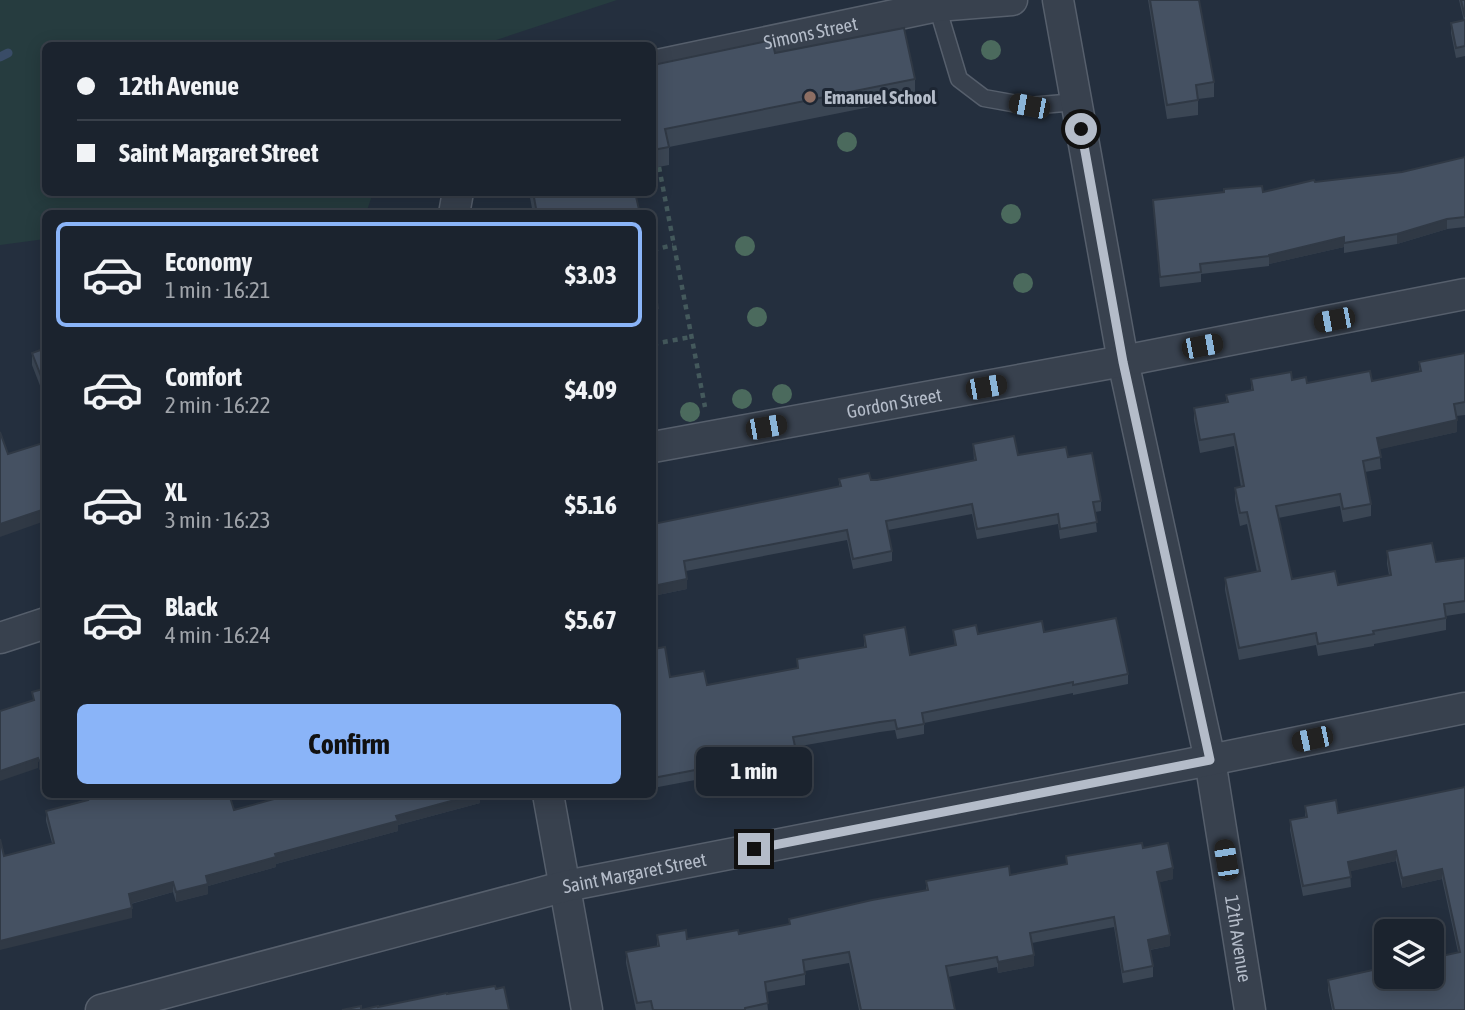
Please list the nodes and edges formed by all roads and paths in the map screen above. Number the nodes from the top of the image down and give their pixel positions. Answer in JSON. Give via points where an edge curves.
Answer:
{"nodes":[{"id":1,"x":1012,"y":0,"type":"edge"},
{"id":2,"x":1058,"y":0,"type":"edge"},
{"id":3,"x":937,"y":6,"type":"junction"},
{"id":4,"x":656,"y":65,"type":"edge"},
{"id":5,"x":1076,"y":102,"type":"junction"},
{"id":6,"x":659,"y":167,"type":"edge"},
{"id":7,"x":673,"y":245,"type":"junction"},
{"id":8,"x":656,"y":249,"type":"edge"},
{"id":9,"x":1465,"y":294,"type":"edge"},
{"id":10,"x":691,"y":337,"type":"junction"},
{"id":11,"x":656,"y":343,"type":"edge"},
{"id":12,"x":1123,"y":362,"type":"junction"},
{"id":13,"x":711,"y":437,"type":"junction"},
{"id":14,"x":656,"y":446,"type":"edge"},
{"id":15,"x":42,"y":624,"type":"edge"},
{"id":16,"x":0,"y":638,"type":"edge"},
{"id":17,"x":1465,"y":708,"type":"edge"},
{"id":18,"x":1210,"y":760,"type":"junction"},
{"id":19,"x":549,"y":798,"type":"edge"},
{"id":20,"x":566,"y":886,"type":"junction"},
{"id":21,"x":101,"y":1010,"type":"edge"},
{"id":22,"x":587,"y":1010,"type":"edge"},
{"id":23,"x":1250,"y":1010,"type":"edge"}],
"edges":[{"from":1,"to":3,"type":"street","name":"Simons Street"},
{"from":2,"to":5,"type":"street","name":"12th Avenue"},
{"from":3,"to":4,"type":"street","name":"Simons Street"},
{"from":3,"to":5,"type":"lane","via":[[959,79],[984,98],[1029,106]]},
{"from":5,"to":12,"type":"street","name":"12th Avenue"},
{"from":6,"to":7,"type":"path"},
{"from":7,"to":8,"type":"path"},
{"from":7,"to":10,"type":"path"},
{"from":9,"to":12,"type":"street","name":"Gordon Street"},
{"from":10,"to":11,"type":"path"},
{"from":10,"to":13,"type":"path"},
{"from":12,"to":13,"type":"street","name":"Gordon Street"},
{"from":12,"to":18,"type":"street","name":"12th Avenue"},
{"from":13,"to":14,"type":"street","name":"Gordon Street"},
{"from":15,"to":16,"type":"street"},
{"from":17,"to":18,"type":"street","name":"Saint Margaret Street"},
{"from":18,"to":20,"type":"street","name":"Saint Margaret Street"},
{"from":18,"to":23,"type":"street","name":"12th Avenue"},
{"from":19,"to":20,"type":"street"},
{"from":20,"to":21,"type":"street","name":"Saint Margaret Street"},
{"from":20,"to":22,"type":"street"}]}
